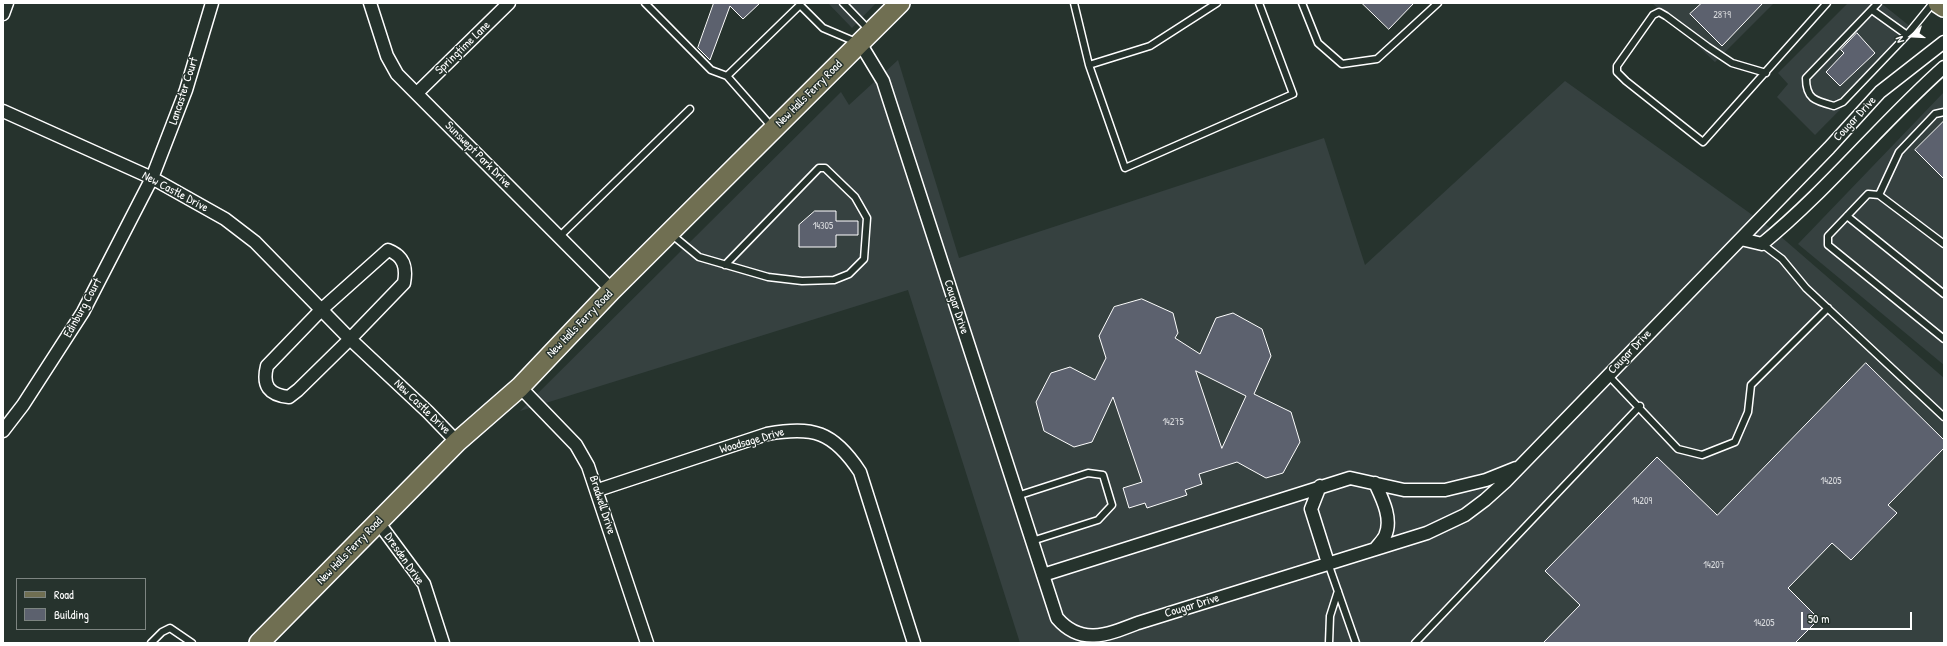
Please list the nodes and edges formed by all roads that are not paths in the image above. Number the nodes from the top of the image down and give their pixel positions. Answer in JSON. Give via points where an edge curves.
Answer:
{"nodes":[{"id":1,"x":7,"y":3,"type":"edge"},
{"id":2,"x":212,"y":3,"type":"edge"},
{"id":3,"x":370,"y":3,"type":"edge"},
{"id":4,"x":509,"y":3,"type":"edge"},
{"id":5,"x":645,"y":3,"type":"edge"},
{"id":6,"x":843,"y":3,"type":"edge"},
{"id":7,"x":900,"y":3,"type":"edge"},
{"id":8,"x":1074,"y":3,"type":"edge"},
{"id":9,"x":1217,"y":3,"type":"edge"},
{"id":10,"x":1259,"y":3,"type":"edge"},
{"id":11,"x":1302,"y":3,"type":"edge"},
{"id":12,"x":1438,"y":3,"type":"edge"},
{"id":13,"x":1827,"y":3,"type":"edge"},
{"id":14,"x":1878,"y":3,"type":"edge"},
{"id":15,"x":799,"y":4,"type":"edge"},
{"id":16,"x":1940,"y":4,"type":"edge"},
{"id":17,"x":1872,"y":10,"type":"junction"},
{"id":18,"x":3,"y":14,"type":"edge"},
{"id":19,"x":1907,"y":35,"type":"junction"},
{"id":20,"x":865,"y":37,"type":"junction"},
{"id":21,"x":1944,"y":42,"type":"edge"},
{"id":22,"x":1089,"y":65,"type":"junction"},
{"id":23,"x":1944,"y":67,"type":"edge"},
{"id":24,"x":1766,"y":73,"type":"junction"},
{"id":25,"x":726,"y":76,"type":"junction"},
{"id":26,"x":417,"y":93,"type":"junction"},
{"id":27,"x":690,"y":110,"type":"dead end"},
{"id":28,"x":3,"y":111,"type":"edge"},
{"id":29,"x":1944,"y":112,"type":"edge"},
{"id":30,"x":774,"y":129,"type":"junction"},
{"id":31,"x":152,"y":178,"type":"junction"},
{"id":32,"x":1879,"y":194,"type":"junction"},
{"id":33,"x":1848,"y":216,"type":"junction"},
{"id":34,"x":670,"y":233,"type":"junction"},
{"id":35,"x":559,"y":237,"type":"junction"},
{"id":36,"x":1741,"y":239,"type":"junction"},
{"id":37,"x":1762,"y":244,"type":"junction"},
{"id":38,"x":1944,"y":244,"type":"edge"},
{"id":39,"x":725,"y":265,"type":"junction"},
{"id":40,"x":612,"y":290,"type":"junction"},
{"id":41,"x":1944,"y":294,"type":"edge"},
{"id":42,"x":1828,"y":308,"type":"junction"},
{"id":43,"x":322,"y":309,"type":"junction"},
{"id":44,"x":1944,"y":339,"type":"edge"},
{"id":45,"x":350,"y":340,"type":"junction"},
{"id":46,"x":1608,"y":375,"type":"junction"},
{"id":47,"x":520,"y":387,"type":"junction"},
{"id":48,"x":1640,"y":406,"type":"junction"},
{"id":49,"x":1944,"y":417,"type":"edge"},
{"id":50,"x":3,"y":431,"type":"edge"},
{"id":51,"x":457,"y":442,"type":"junction"},
{"id":52,"x":1520,"y":466,"type":"junction"},
{"id":53,"x":1375,"y":484,"type":"junction"},
{"id":54,"x":1320,"y":486,"type":"junction"},
{"id":55,"x":598,"y":490,"type":"junction"},
{"id":56,"x":1017,"y":496,"type":"junction"},
{"id":57,"x":378,"y":522,"type":"junction"},
{"id":58,"x":1032,"y":541,"type":"junction"},
{"id":59,"x":1375,"y":549,"type":"junction"},
{"id":60,"x":1328,"y":563,"type":"junction"},
{"id":61,"x":1044,"y":575,"type":"junction"},
{"id":62,"x":1338,"y":591,"type":"junction"},
{"id":63,"x":151,"y":643,"type":"edge"},
{"id":64,"x":192,"y":643,"type":"edge"},
{"id":65,"x":259,"y":643,"type":"edge"},
{"id":66,"x":443,"y":643,"type":"edge"},
{"id":67,"x":647,"y":643,"type":"edge"},
{"id":68,"x":914,"y":643,"type":"edge"},
{"id":69,"x":1329,"y":643,"type":"edge"},
{"id":70,"x":1356,"y":643,"type":"edge"},
{"id":71,"x":1415,"y":643,"type":"edge"}],
"edges":[{"from":1,"to":18,"type":"street"},
{"from":2,"to":31,"type":"street","name":"Lancaster Court","via":[[186,90]]},
{"from":3,"to":26,"type":"street","name":"Sunswept Park Drive","via":[[387,56],[397,74]]},
{"from":4,"to":26,"type":"street","name":"Springtime Lane"},
{"from":5,"to":25,"type":"lane","via":[[711,70]]},
{"from":6,"to":20,"type":"lane"},
{"from":7,"to":20,"type":"main road","name":"New Halls Ferry Road"},
{"from":8,"to":22,"type":"lane"},
{"from":9,"to":22,"type":"lane","via":[[1150,46]]},
{"from":10,"to":22,"type":"lane","via":[[1293,94],[1125,168]]},
{"from":11,"to":12,"type":"lane","via":[[1318,43],[1342,64],[1376,59]]},
{"from":13,"to":24,"type":"lane"},
{"from":14,"to":17,"type":"lane"},
{"from":15,"to":20,"type":"lane","via":[[823,28]]},
{"from":15,"to":25,"type":"lane"},
{"from":16,"to":19,"type":"lane"},
{"from":17,"to":19,"type":"lane"},
{"from":17,"to":19,"type":"lane","via":[[1806,78],[1806,88],[1811,97],[1818,102],[1834,106],[1843,102]]},
{"from":20,"to":30,"type":"main road","name":"New Halls Ferry Road"},
{"from":20,"to":56,"type":"street","name":"Cougar Drive","via":[[883,81]]},
{"from":21,"to":36,"type":"street","name":"Cougar Drive","via":[[1880,92]]},
{"from":23,"to":37,"type":"street","name":"Cougar Drive","via":[[1920,88],[1790,221]]},
{"from":24,"to":24,"type":"lane","via":[[1703,142],[1617,72],[1617,66],[1653,15],[1659,12],[1732,62]]},
{"from":25,"to":30,"type":"lane"},
{"from":26,"to":35,"type":"street","name":"Sunswept Park Drive"},
{"from":27,"to":35,"type":"lane"},
{"from":28,"to":31,"type":"street","name":"New Castle Drive"},
{"from":29,"to":32,"type":"lane","via":[[1936,114],[1899,152]]},
{"from":30,"to":34,"type":"main road","name":"New Halls Ferry Road"},
{"from":31,"to":43,"type":"street","name":"New Castle Drive","via":[[225,219],[255,242]]},
{"from":31,"to":50,"type":"street","name":"Edinburg Court","via":[[83,312],[35,387]]},
{"from":32,"to":33,"type":"lane","via":[[1868,194]]},
{"from":32,"to":38,"type":"lane"},
{"from":33,"to":41,"type":"lane"},
{"from":33,"to":44,"type":"lane","via":[[1828,236],[1828,245]]},
{"from":34,"to":39,"type":"lane","via":[[699,257]]},
{"from":34,"to":40,"type":"main road","name":"New Halls Ferry Road"},
{"from":35,"to":40,"type":"street","name":"Sunswept Park Drive"},
{"from":36,"to":37,"type":"street"},
{"from":36,"to":46,"type":"street","name":"Cougar Drive"},
{"from":37,"to":42,"type":"lane","via":[[1782,259],[1806,288]]},
{"from":39,"to":39,"type":"lane","via":[[768,277],[802,281],[834,280],[849,274],[864,259],[867,218],[855,197],[826,168],[819,168]]},
{"from":40,"to":47,"type":"main road","name":"New Halls Ferry Road"},
{"from":42,"to":48,"type":"lane","via":[[1751,385],[1748,412],[1735,442],[1702,455],[1678,449]]},
{"from":42,"to":49,"type":"lane"},
{"from":43,"to":45,"type":"street","name":"New Castle Drive"},
{"from":43,"to":45,"type":"street","via":[[267,366],[264,379],[270,390],[279,396],[289,396]]},
{"from":43,"to":45,"type":"street","via":[[388,250],[398,254],[406,272],[404,283]]},
{"from":45,"to":51,"type":"street","name":"New Castle Drive"},
{"from":46,"to":48,"type":"lane"},
{"from":46,"to":52,"type":"street","name":"Cougar Drive"},
{"from":47,"to":51,"type":"main road","name":"New Halls Ferry Road"},
{"from":47,"to":55,"type":"street","name":"Bradwell Drive","via":[[576,445]]},
{"from":48,"to":71,"type":"lane"},
{"from":51,"to":57,"type":"main road","name":"New Halls Ferry Road"},
{"from":52,"to":53,"type":"street","name":"Cougar Drive","via":[[1486,480],[1445,490],[1404,490]]},
{"from":52,"to":59,"type":"street","name":"Cougar Drive","via":[[1485,500],[1465,515],[1427,532]]},
{"from":53,"to":54,"type":"street","name":"Cougar Drive","via":[[1350,478]]},
{"from":53,"to":59,"type":"street","via":[[1382,499],[1387,525],[1385,536]]},
{"from":54,"to":60,"type":"street","via":[[1311,509]]},
{"from":54,"to":61,"type":"street","name":"Cougar Drive"},
{"from":55,"to":67,"type":"street","name":"Bradwell Drive"},
{"from":55,"to":68,"type":"street","name":"Woodsage Drive","via":[[767,434],[789,430],[814,431],[834,442],[860,472]]},
{"from":56,"to":58,"type":"street","name":"Cougar Drive"},
{"from":56,"to":58,"type":"lane","via":[[1088,473],[1103,476],[1112,506],[1098,520]]},
{"from":57,"to":65,"type":"main road","name":"New Halls Ferry Road"},
{"from":57,"to":66,"type":"street","name":"Dresden Drive","via":[[424,584]]},
{"from":58,"to":61,"type":"street","name":"Cougar Drive"},
{"from":59,"to":60,"type":"street","name":"Cougar Drive"},
{"from":60,"to":61,"type":"street","name":"Cougar Drive","via":[[1098,638],[1077,636],[1066,630],[1057,618]]},
{"from":60,"to":62,"type":"lane"},
{"from":62,"to":69,"type":"lane","via":[[1330,616]]},
{"from":62,"to":70,"type":"lane"},
{"from":63,"to":64,"type":"lane","via":[[170,628]]}]}
